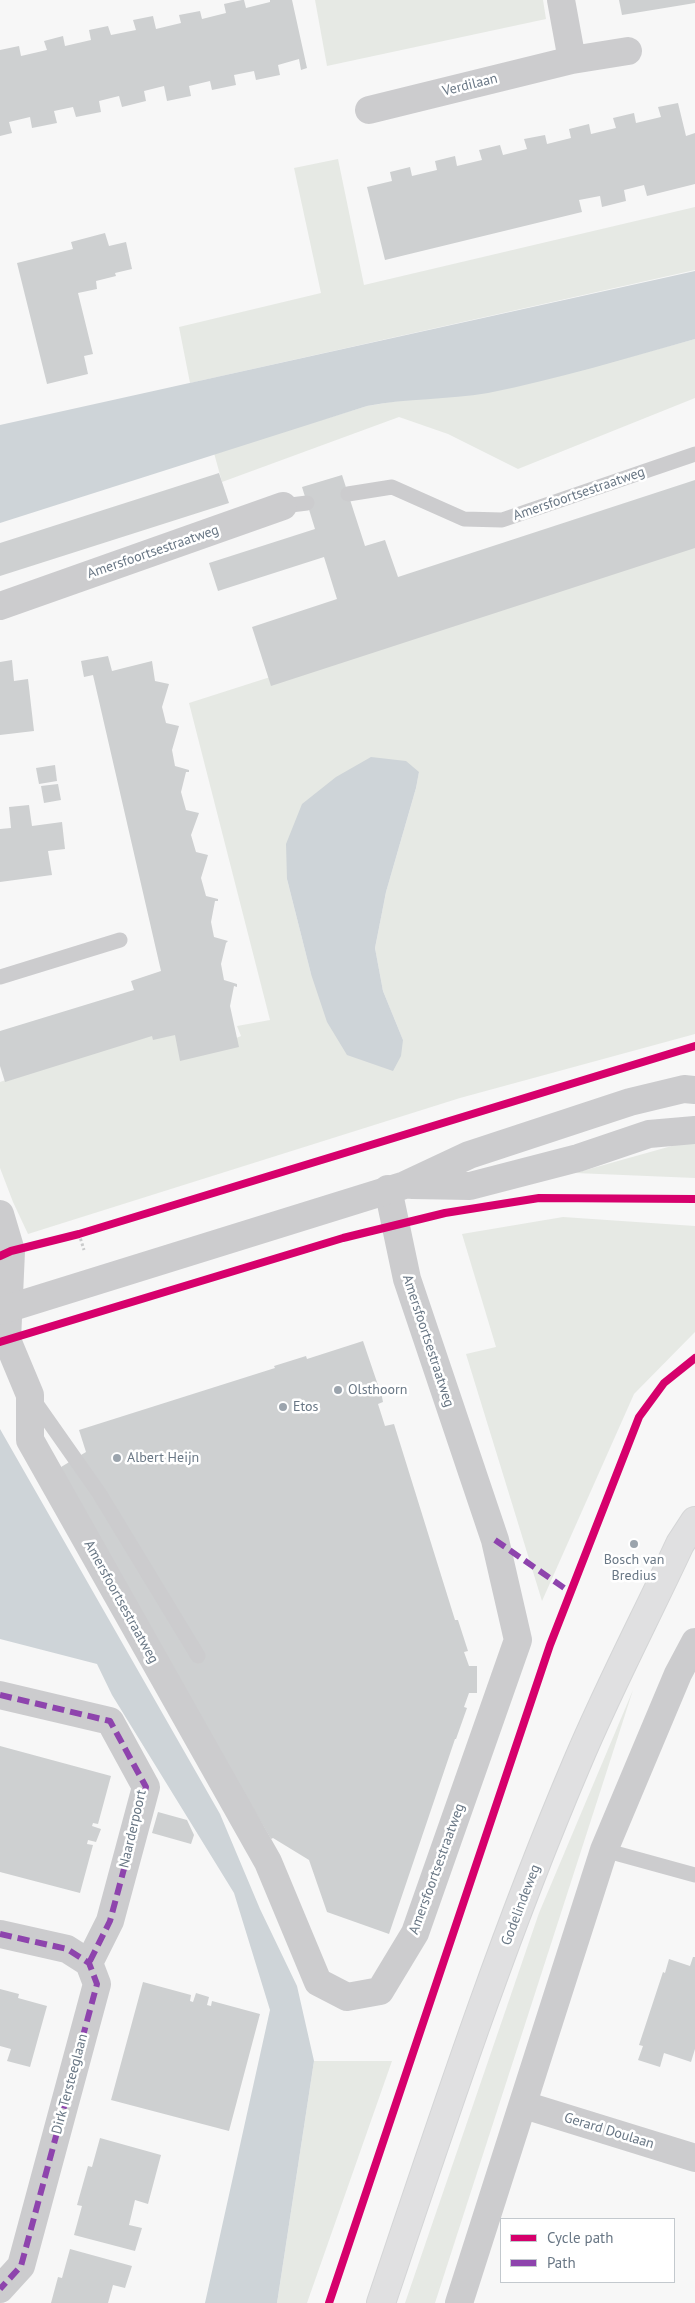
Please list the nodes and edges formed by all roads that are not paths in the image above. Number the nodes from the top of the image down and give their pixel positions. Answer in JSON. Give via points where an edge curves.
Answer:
{"nodes":[{"id":1,"x":561,"y":0,"type":"edge"},
{"id":2,"x":628,"y":50,"type":"dead end"},
{"id":3,"x":572,"y":60,"type":"junction"},
{"id":4,"x":369,"y":110,"type":"dead end"},
{"id":5,"x":695,"y":454,"type":"edge"},
{"id":6,"x":348,"y":494,"type":"dead end"},
{"id":7,"x":295,"y":504,"type":"dead end"},
{"id":8,"x":0,"y":606,"type":"edge"},
{"id":9,"x":120,"y":940,"type":"dead end"},
{"id":10,"x":0,"y":977,"type":"edge"},
{"id":11,"x":695,"y":1090,"type":"edge"},
{"id":12,"x":695,"y":1130,"type":"edge"},
{"id":13,"x":397,"y":1187,"type":"junction"},
{"id":14,"x":0,"y":1214,"type":"edge"},
{"id":15,"x":4,"y":1310,"type":"edge"},
{"id":16,"x":30,"y":1395,"type":"junction"},
{"id":17,"x":695,"y":1521,"type":"edge"},
{"id":18,"x":695,"y":1642,"type":"edge"},
{"id":19,"x":198,"y":1656,"type":"dead end"},
{"id":20,"x":0,"y":1695,"type":"edge"},
{"id":21,"x":604,"y":1850,"type":"junction"},
{"id":22,"x":695,"y":1875,"type":"edge"},
{"id":23,"x":0,"y":1934,"type":"edge"},
{"id":24,"x":89,"y":1962,"type":"junction"},
{"id":25,"x":524,"y":2104,"type":"junction"},
{"id":26,"x":695,"y":2158,"type":"edge"},
{"id":27,"x":0,"y":2290,"type":"edge"},
{"id":28,"x":381,"y":2303,"type":"edge"},
{"id":29,"x":459,"y":2303,"type":"edge"}],
"edges":[{"from":1,"to":3,"type":"street"},
{"from":2,"to":3,"type":"street","name":"Verdilaan"},
{"from":3,"to":4,"type":"street","name":"Verdilaan"},
{"from":5,"to":6,"type":"lane","name":"Amersfoortsestraatweg","via":[[502,520],[464,519],[392,487]]},
{"from":7,"to":8,"type":"street","name":"Amersfoortsestraatweg"},
{"from":9,"to":10,"type":"lane"},
{"from":11,"to":13,"type":"street","via":[[684,1089],[621,1104],[469,1155]]},
{"from":12,"to":13,"type":"street","via":[[649,1134],[578,1158],[470,1186]]},
{"from":13,"to":15,"type":"street"},
{"from":13,"to":16,"type":"street","name":"Amersfoortsestraatweg","via":[[407,1279],[495,1540],[518,1640],[415,1933],[380,1991],[348,1997],[318,1982],[268,1862],[30,1440]]},
{"from":14,"to":15,"type":"street","name":"Amersfoortsestraatweg","via":[[11,1251]]},
{"from":15,"to":16,"type":"street","name":"Amersfoortsestraatweg","via":[[7,1340]]},
{"from":16,"to":19,"type":"lane","via":[[99,1493]]},
{"from":17,"to":28,"type":"main road","name":"Godelindeweg","via":[[680,1544],[577,1763],[507,1942]]},
{"from":18,"to":21,"type":"street","via":[[678,1674]]},
{"from":20,"to":24,"type":"street","name":"Naarderpoort","via":[[110,1721],[146,1787],[110,1921]]},
{"from":21,"to":22,"type":"lane"},
{"from":21,"to":25,"type":"street"},
{"from":23,"to":24,"type":"street","via":[[68,1949]]},
{"from":24,"to":27,"type":"street","name":"Dirk Tersteeglaan","via":[[97,1984],[21,2266]]},
{"from":25,"to":26,"type":"street","name":"Gerard Doulaan"},
{"from":25,"to":29,"type":"street"}]}
